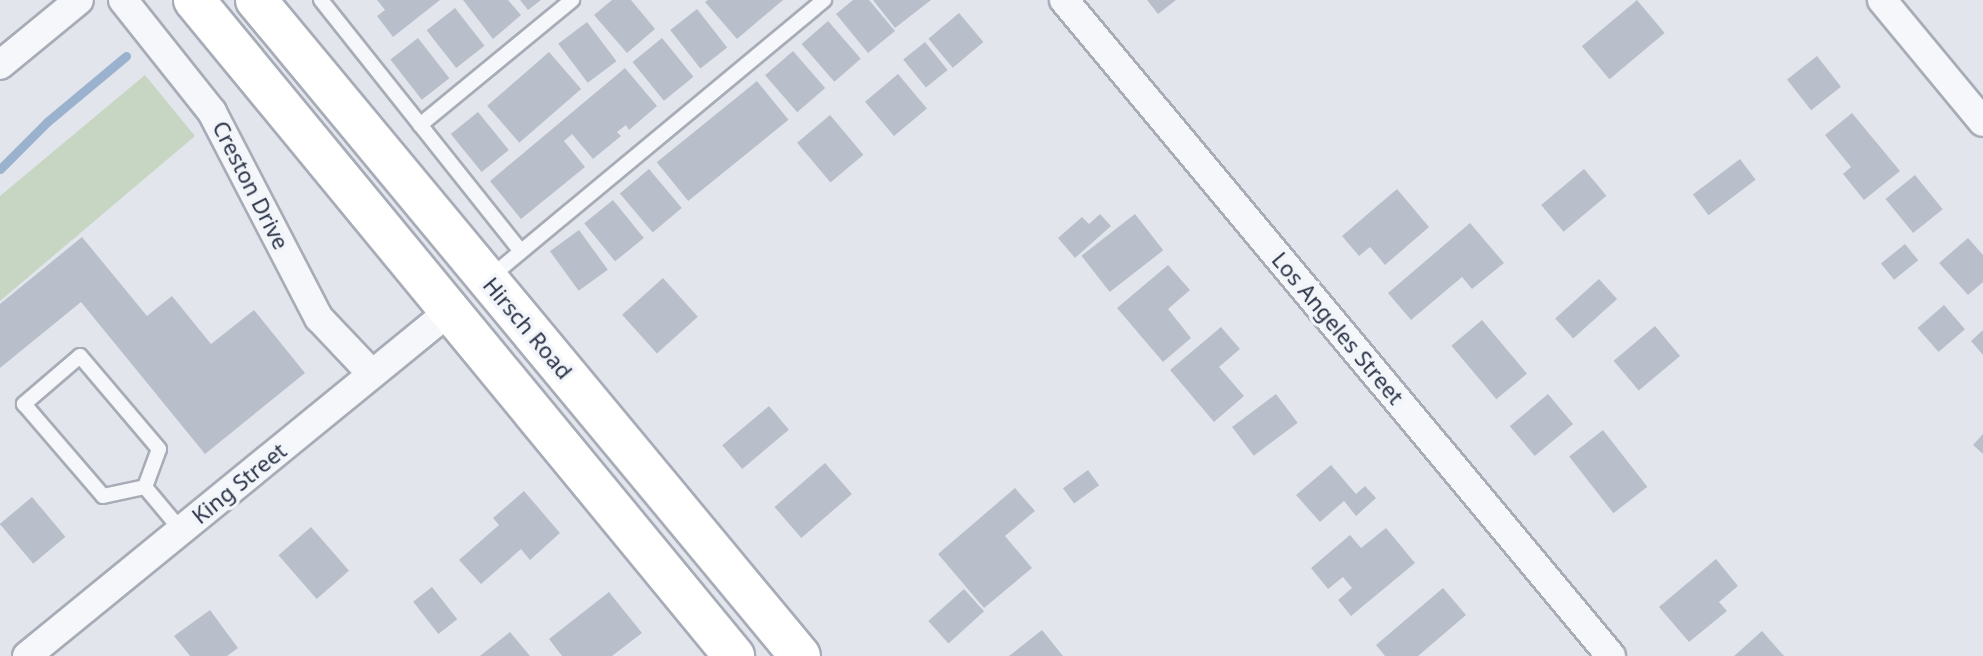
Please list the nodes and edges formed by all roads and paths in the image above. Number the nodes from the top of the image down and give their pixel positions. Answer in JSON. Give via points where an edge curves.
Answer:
{"nodes":[{"id":1,"x":79,"y":0,"type":"edge"},
{"id":2,"x":123,"y":0,"type":"edge"},
{"id":3,"x":194,"y":0,"type":"edge"},
{"id":4,"x":256,"y":0,"type":"edge"},
{"id":5,"x":321,"y":0,"type":"edge"},
{"id":6,"x":572,"y":0,"type":"edge"},
{"id":7,"x":824,"y":0,"type":"edge"},
{"id":8,"x":1064,"y":0,"type":"edge"},
{"id":9,"x":1882,"y":0,"type":"edge"},
{"id":10,"x":0,"y":65,"type":"edge"},
{"id":11,"x":1983,"y":122,"type":"edge"},
{"id":12,"x":420,"y":125,"type":"junction"},
{"id":13,"x":521,"y":251,"type":"junction"},
{"id":14,"x":488,"y":279,"type":"junction"},
{"id":15,"x":452,"y":309,"type":"junction"},
{"id":16,"x":372,"y":374,"type":"junction"},
{"id":17,"x":145,"y":487,"type":"junction"},
{"id":18,"x":181,"y":530,"type":"junction"},
{"id":19,"x":27,"y":656,"type":"edge"},
{"id":20,"x":734,"y":656,"type":"edge"},
{"id":21,"x":800,"y":656,"type":"edge"},
{"id":22,"x":1611,"y":656,"type":"edge"}],
"edges":[{"from":1,"to":10,"type":"street"},
{"from":2,"to":16,"type":"street","name":"Creston Drive","via":[[212,112],[319,318]]},
{"from":3,"to":15,"type":"main road","name":"Hirsch Road"},
{"from":4,"to":14,"type":"main road","name":"Hirsch Road"},
{"from":5,"to":12,"type":"lane"},
{"from":6,"to":12,"type":"lane"},
{"from":7,"to":13,"type":"lane"},
{"from":8,"to":22,"type":"street","name":"Los Angeles Street"},
{"from":9,"to":11,"type":"street"},
{"from":12,"to":13,"type":"lane"},
{"from":13,"to":14,"type":"lane"},
{"from":14,"to":21,"type":"main road","name":"Hirsch Road"},
{"from":15,"to":16,"type":"street","name":"King Street"},
{"from":15,"to":20,"type":"main road","name":"Hirsch Road"},
{"from":16,"to":18,"type":"street","name":"King Street"},
{"from":17,"to":17,"type":"lane","via":[[103,496],[24,404],[80,356],[159,449]]},
{"from":17,"to":18,"type":"lane"},
{"from":18,"to":19,"type":"street","name":"King Street"}]}
